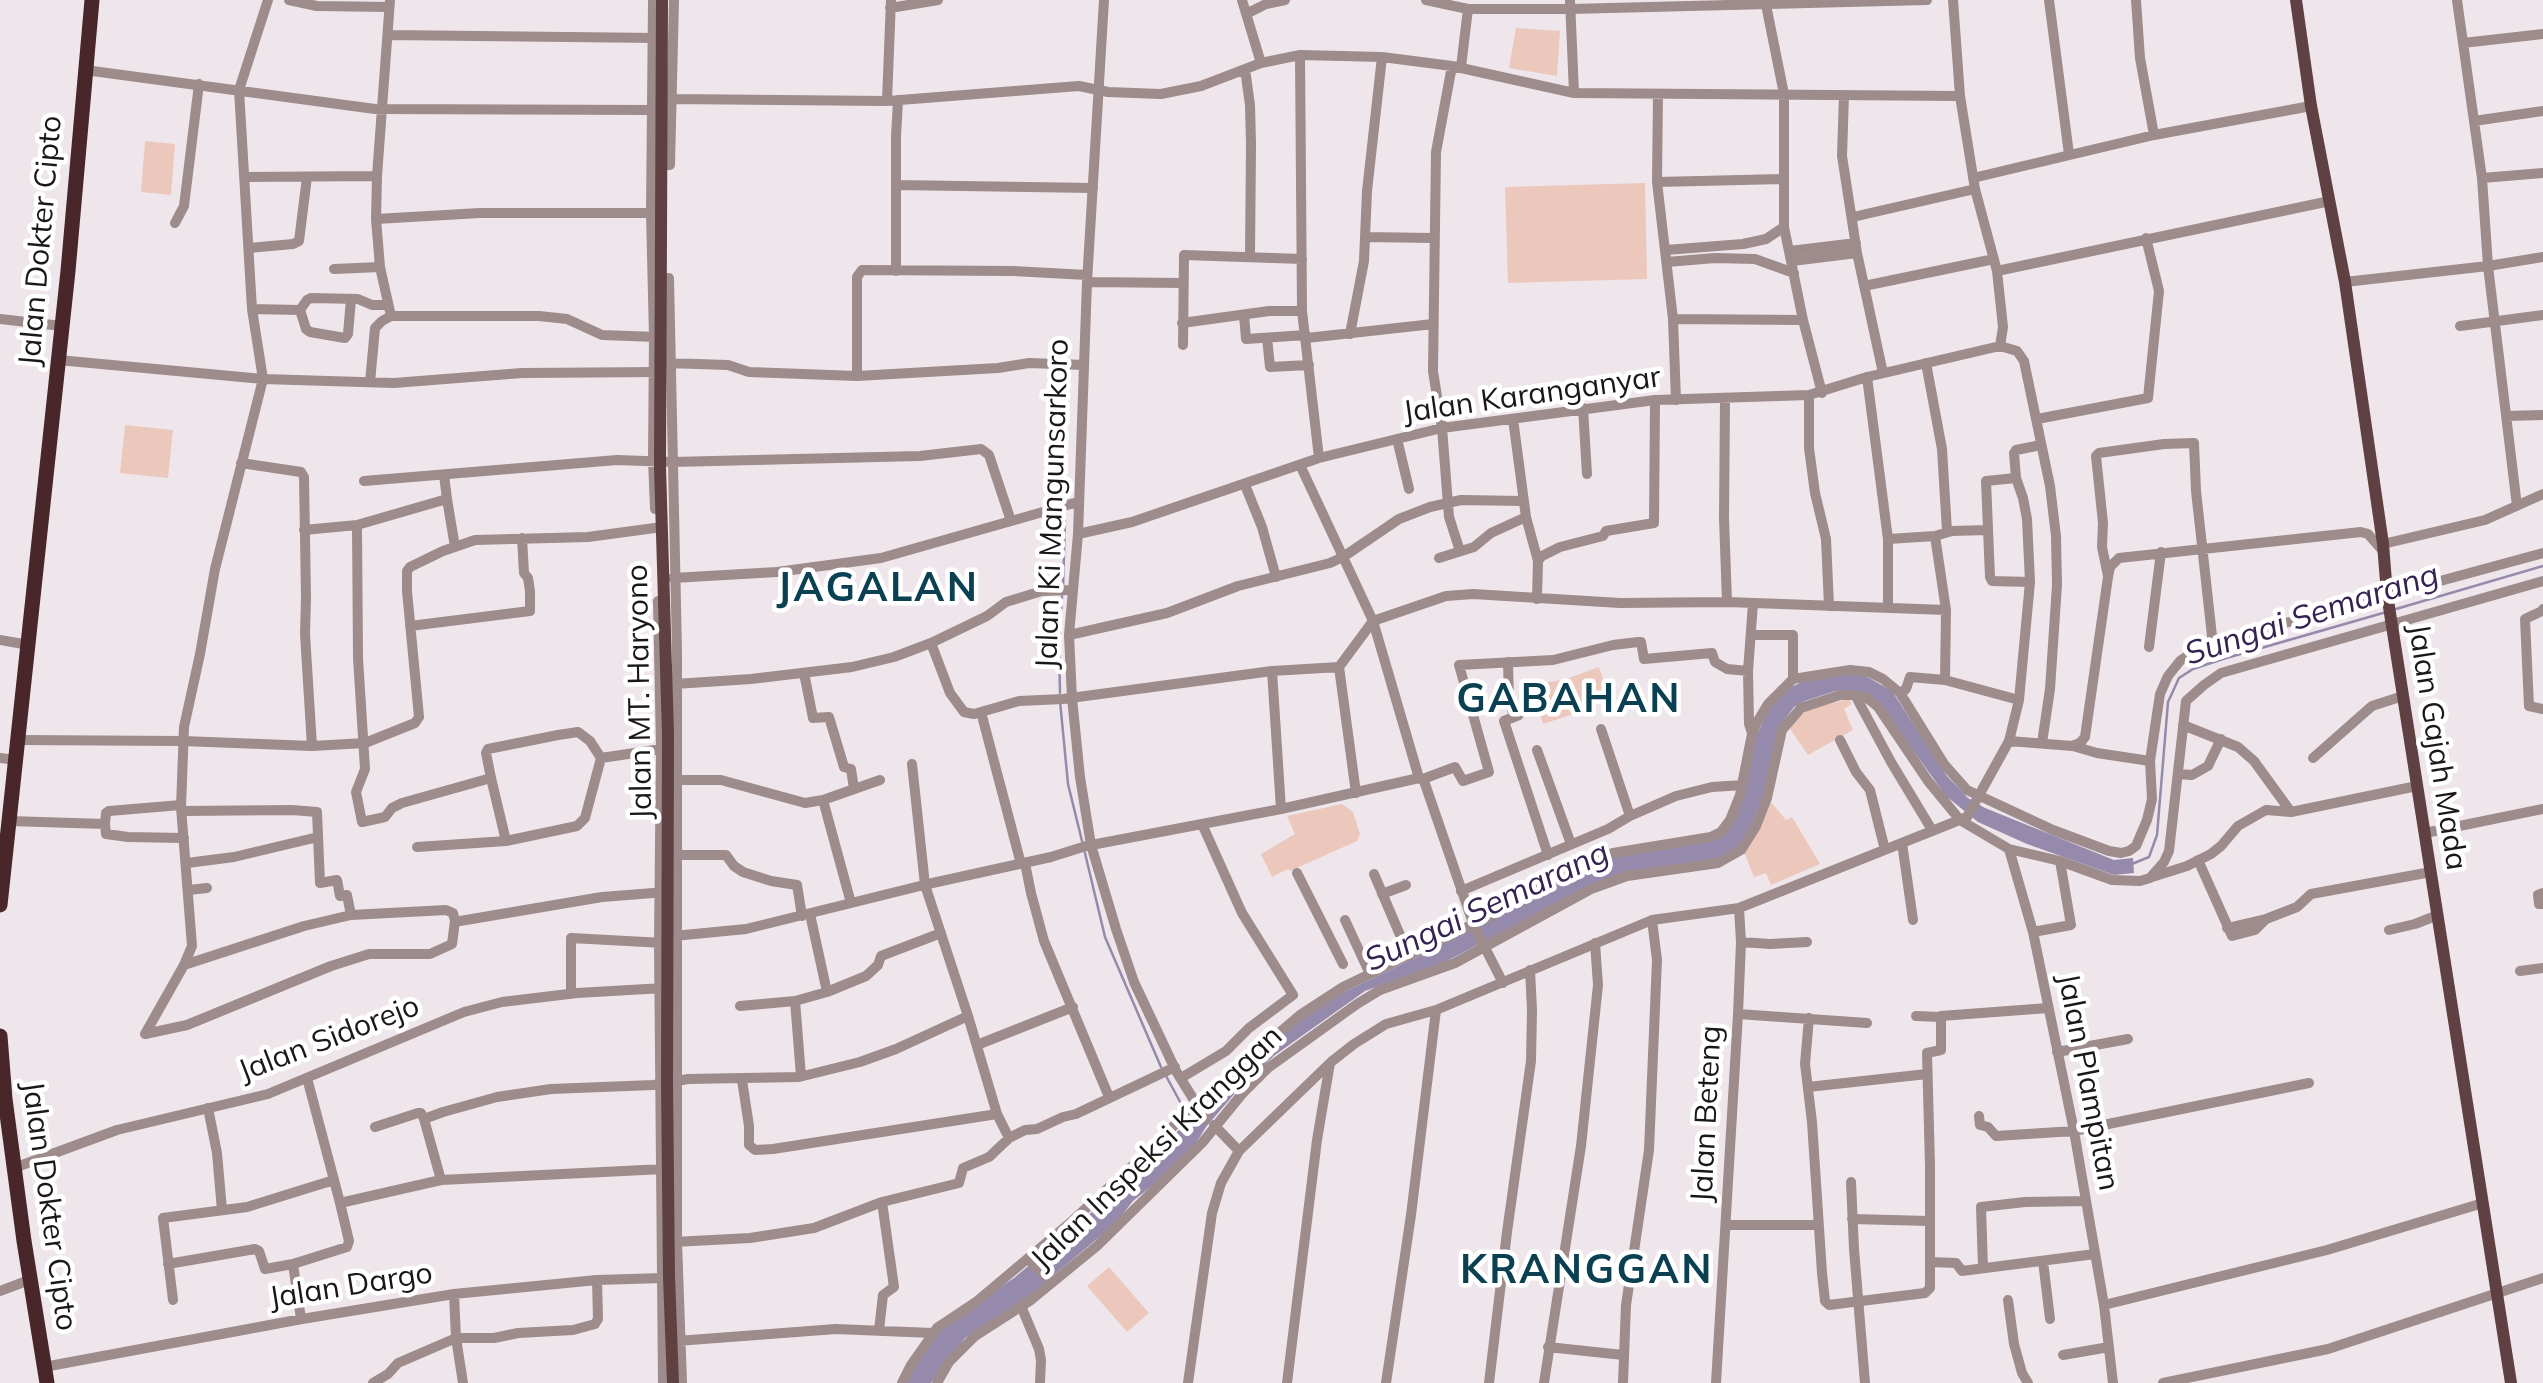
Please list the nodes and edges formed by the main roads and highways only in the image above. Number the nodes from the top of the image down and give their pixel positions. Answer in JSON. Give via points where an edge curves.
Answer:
{"nodes":[{"id":1,"x":92,"y":0,"type":"edge"},
{"id":2,"x":662,"y":0,"type":"edge"},
{"id":3,"x":2296,"y":0,"type":"edge"},
{"id":4,"x":8,"y":759,"type":"edge"},
{"id":5,"x":2,"y":863,"type":"edge"},
{"id":6,"x":0,"y":905,"type":"edge"},
{"id":7,"x":0,"y":1036,"type":"edge"},
{"id":8,"x":46,"y":1375,"type":"edge"},
{"id":9,"x":673,"y":1383,"type":"edge"},
{"id":10,"x":2511,"y":1383,"type":"edge"}],
"edges":[{"from":1,"to":4,"type":"highway","name":"Jalan Dokter Cipto","via":[[29,645],[18,740]]},
{"from":2,"to":9,"type":"main road","name":"Jalan MT. Haryono","via":[[657,38],[666,71],[657,244],[665,278],[658,337],[666,387],[659,527],[671,651],[673,780],[664,817],[672,855],[664,988],[673,1037],[664,1198],[673,1242],[665,1278],[677,1341]]},
{"from":3,"to":10,"type":"main road","name":"Jalan Gajah Mada","via":[[2345,282]]},
{"from":4,"to":5,"type":"highway","name":"Jalan Dokter Cipto"},
{"from":5,"to":6,"type":"highway","name":"Jalan Dokter Cipto"},
{"from":7,"to":8,"type":"highway","name":"Jalan Dokter Cipto"}]}
